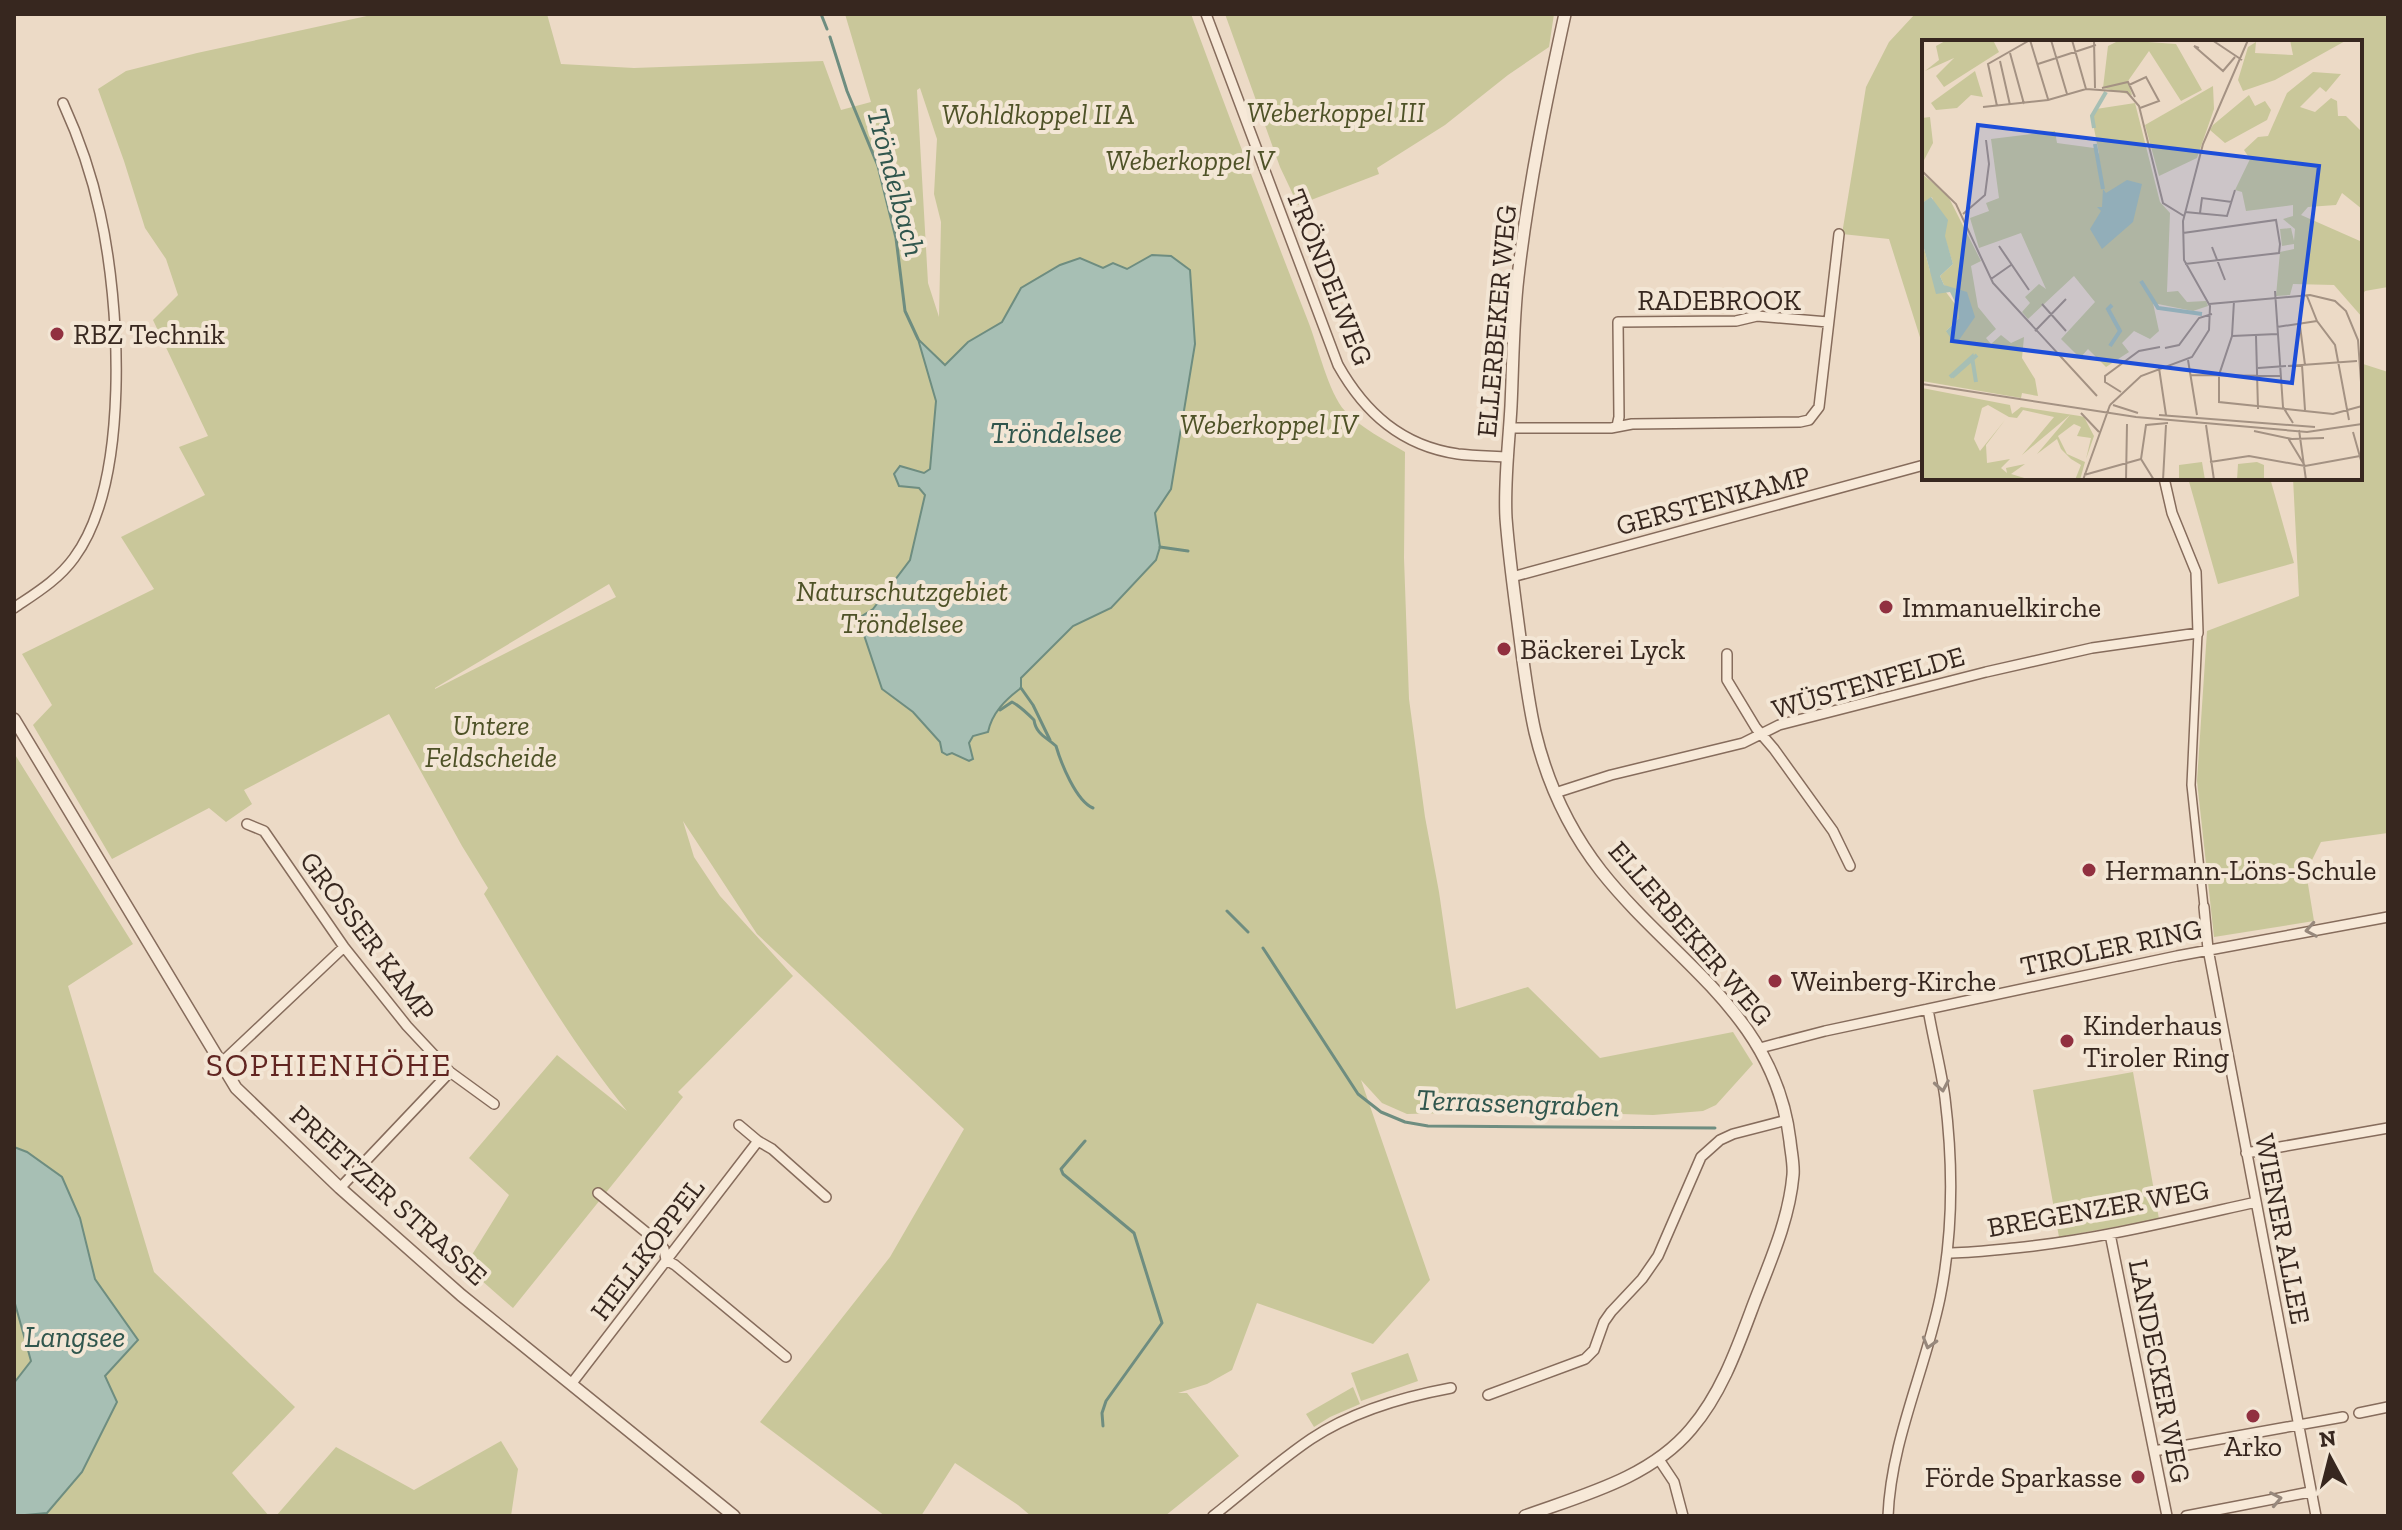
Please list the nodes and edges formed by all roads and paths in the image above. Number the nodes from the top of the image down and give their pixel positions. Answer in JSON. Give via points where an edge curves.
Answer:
{"nodes":[{"id":1,"x":1206,"y":14,"type":"edge"},
{"id":2,"x":1565,"y":14,"type":"edge"},
{"id":3,"x":63,"y":103,"type":"dead end"},
{"id":4,"x":1839,"y":234,"type":"dead end"},
{"id":5,"x":1828,"y":322,"type":"junction"},
{"id":6,"x":1617,"y":426,"type":"junction"},
{"id":7,"x":1509,"y":428,"type":"junction"},
{"id":8,"x":1508,"y":457,"type":"junction"},
{"id":9,"x":1922,"y":466,"type":"edge"},
{"id":10,"x":2164,"y":480,"type":"edge"},
{"id":11,"x":1512,"y":577,"type":"junction"},
{"id":12,"x":14,"y":608,"type":"edge"},
{"id":13,"x":2198,"y":633,"type":"junction"},
{"id":14,"x":1727,"y":654,"type":"dead end"},
{"id":15,"x":14,"y":719,"type":"edge"},
{"id":16,"x":1762,"y":735,"type":"junction"},
{"id":17,"x":1555,"y":793,"type":"junction"},
{"id":18,"x":247,"y":824,"type":"dead end"},
{"id":19,"x":1850,"y":866,"type":"dead end"},
{"id":20,"x":2204,"y":907,"type":"joint"},
{"id":21,"x":2388,"y":917,"type":"edge"},
{"id":22,"x":344,"y":947,"type":"junction"},
{"id":23,"x":2208,"y":949,"type":"junction"},
{"id":24,"x":1928,"y":1009,"type":"junction"},
{"id":25,"x":1760,"y":1048,"type":"junction"},
{"id":26,"x":221,"y":1063,"type":"junction"},
{"id":27,"x":450,"y":1072,"type":"junction"},
{"id":28,"x":494,"y":1104,"type":"dead end"},
{"id":29,"x":1787,"y":1120,"type":"junction"},
{"id":30,"x":739,"y":1125,"type":"dead end"},
{"id":31,"x":2388,"y":1128,"type":"edge"},
{"id":32,"x":758,"y":1141,"type":"junction"},
{"id":33,"x":2246,"y":1153,"type":"junction"},
{"id":34,"x":340,"y":1188,"type":"junction"},
{"id":35,"x":598,"y":1193,"type":"dead end"},
{"id":36,"x":826,"y":1197,"type":"dead end"},
{"id":37,"x":2256,"y":1202,"type":"junction"},
{"id":38,"x":2110,"y":1234,"type":"junction"},
{"id":39,"x":1947,"y":1253,"type":"junction"},
{"id":40,"x":666,"y":1260,"type":"junction"},
{"id":41,"x":786,"y":1357,"type":"dead end"},
{"id":42,"x":572,"y":1383,"type":"junction"},
{"id":43,"x":1451,"y":1388,"type":"dead end"},
{"id":44,"x":1488,"y":1395,"type":"dead end"},
{"id":45,"x":2388,"y":1407,"type":"edge"},
{"id":46,"x":2359,"y":1413,"type":"dead end"},
{"id":47,"x":2343,"y":1417,"type":"dead end"},
{"id":48,"x":2299,"y":1425,"type":"junction"},
{"id":49,"x":2154,"y":1451,"type":"junction"},
{"id":50,"x":1658,"y":1458,"type":"junction"},
{"id":51,"x":2310,"y":1492,"type":"junction"},
{"id":52,"x":734,"y":1516,"type":"edge"},
{"id":53,"x":1213,"y":1516,"type":"edge"},
{"id":54,"x":1525,"y":1516,"type":"edge"},
{"id":55,"x":1683,"y":1516,"type":"edge"},
{"id":56,"x":1888,"y":1516,"type":"edge"},
{"id":57,"x":2167,"y":1516,"type":"edge"},
{"id":58,"x":2186,"y":1516,"type":"edge"},
{"id":59,"x":2316,"y":1516,"type":"edge"}],
"edges":[{"from":1,"to":8,"type":"street","name":"TRÖNDELWEG","via":[[1350,387],[1381,420],[1421,444]]},
{"from":2,"to":7,"type":"street","name":"ELLERBEKER WEG","via":[[1518,279]]},
{"from":3,"to":12,"type":"street","via":[[93,185],[110,263],[116,373],[112,444],[95,520],[75,557],[51,584]]},
{"from":4,"to":5,"type":"street","name":"RADEBROOK"},
{"from":5,"to":6,"type":"street","name":"RADEBROOK","via":[[1819,407],[1809,420]]},
{"from":5,"to":6,"type":"street","name":"RADEBROOK","via":[[1757,316],[1736,321],[1618,322]]},
{"from":6,"to":7,"type":"street","name":"RADEBROOK"},
{"from":7,"to":8,"type":"street","name":"ELLERBEKER WEG"},
{"from":8,"to":11,"type":"street","name":"ELLERBEKER WEG","via":[[1506,520]]},
{"from":9,"to":11,"type":"street","name":"GERSTENKAMP"},
{"from":10,"to":13,"type":"street","via":[[2196,572]]},
{"from":11,"to":17,"type":"street","name":"ELLERBEKER WEG","via":[[1534,728]]},
{"from":13,"to":16,"type":"street","name":"WÜSTENFELDE","via":[[2038,659],[1779,725]]},
{"from":13,"to":20,"type":"street","via":[[2191,785]]},
{"from":14,"to":16,"type":"street","via":[[1727,680]]},
{"from":15,"to":26,"type":"street","name":"PREETZER STRASSE"},
{"from":16,"to":17,"type":"street","name":"WÜSTENFELDE"},
{"from":16,"to":19,"type":"street","via":[[1833,831]]},
{"from":17,"to":25,"type":"street","name":"ELLERBEKER WEG","via":[[1601,871],[1720,995]]},
{"from":18,"to":22,"type":"street","name":"GROSSER KAMP","via":[[264,831]]},
{"from":20,"to":23,"type":"street","name":"WIENER ALLEE"},
{"from":21,"to":23,"type":"street","name":"TIROLER RING","one_way":true},
{"from":22,"to":26,"type":"street"},
{"from":22,"to":27,"type":"street","name":"GROSSER KAMP"},
{"from":23,"to":24,"type":"street","name":"TIROLER RING"},
{"from":23,"to":33,"type":"street","name":"WIENER ALLEE"},
{"from":24,"to":25,"type":"street","name":"TIROLER RING"},
{"from":24,"to":39,"type":"street","one_way":true,"via":[[1949,1140]]},
{"from":25,"to":29,"type":"street","name":"ELLERBEKER WEG"},
{"from":26,"to":34,"type":"street","name":"PREETZER STRASSE","via":[[236,1088]]},
{"from":27,"to":28,"type":"street","name":"GROSSER KAMP"},
{"from":27,"to":34,"type":"street"},
{"from":29,"to":44,"type":"street","via":[[1733,1134],[1701,1157],[1658,1256],[1611,1312],[1585,1359]]},
{"from":29,"to":50,"type":"street","name":"ELLERBEKER WEG","via":[[1793,1173],[1781,1234],[1715,1395],[1687,1434]]},
{"from":30,"to":32,"type":"street"},
{"from":31,"to":33,"type":"street"},
{"from":32,"to":36,"type":"street"},
{"from":32,"to":40,"type":"street","name":"HELLKOPPEL"},
{"from":33,"to":37,"type":"street","name":"WIENER ALLEE"},
{"from":34,"to":42,"type":"street","name":"PREETZER STRASSE","via":[[461,1295]]},
{"from":35,"to":40,"type":"street","via":[[658,1242]]},
{"from":37,"to":38,"type":"street","name":"BREGENZER WEG"},
{"from":37,"to":48,"type":"street","name":"WIENER ALLEE"},
{"from":38,"to":39,"type":"street","name":"BREGENZER WEG"},
{"from":38,"to":49,"type":"street","name":"LANDECKER WEG"},
{"from":39,"to":56,"type":"street","one_way":true,"via":[[1932,1334],[1894,1459]]},
{"from":40,"to":41,"type":"street"},
{"from":40,"to":42,"type":"street","name":"HELLKOPPEL"},
{"from":42,"to":52,"type":"street","name":"PREETZER STRASSE"},
{"from":43,"to":53,"type":"street","via":[[1368,1410],[1331,1428]]},
{"from":45,"to":46,"type":"street"},
{"from":47,"to":48,"type":"street"},
{"from":48,"to":49,"type":"street"},
{"from":48,"to":51,"type":"street","name":"WIENER ALLEE"},
{"from":49,"to":57,"type":"street","name":"LANDECKER WEG"},
{"from":50,"to":54,"type":"street","name":"ELLERBEKER WEG","via":[[1600,1489]]},
{"from":50,"to":55,"type":"street","via":[[1674,1482]]},
{"from":58,"to":51,"type":"street","one_way":true},
{"from":51,"to":59,"type":"street","name":"WIENER ALLEE"}]}
